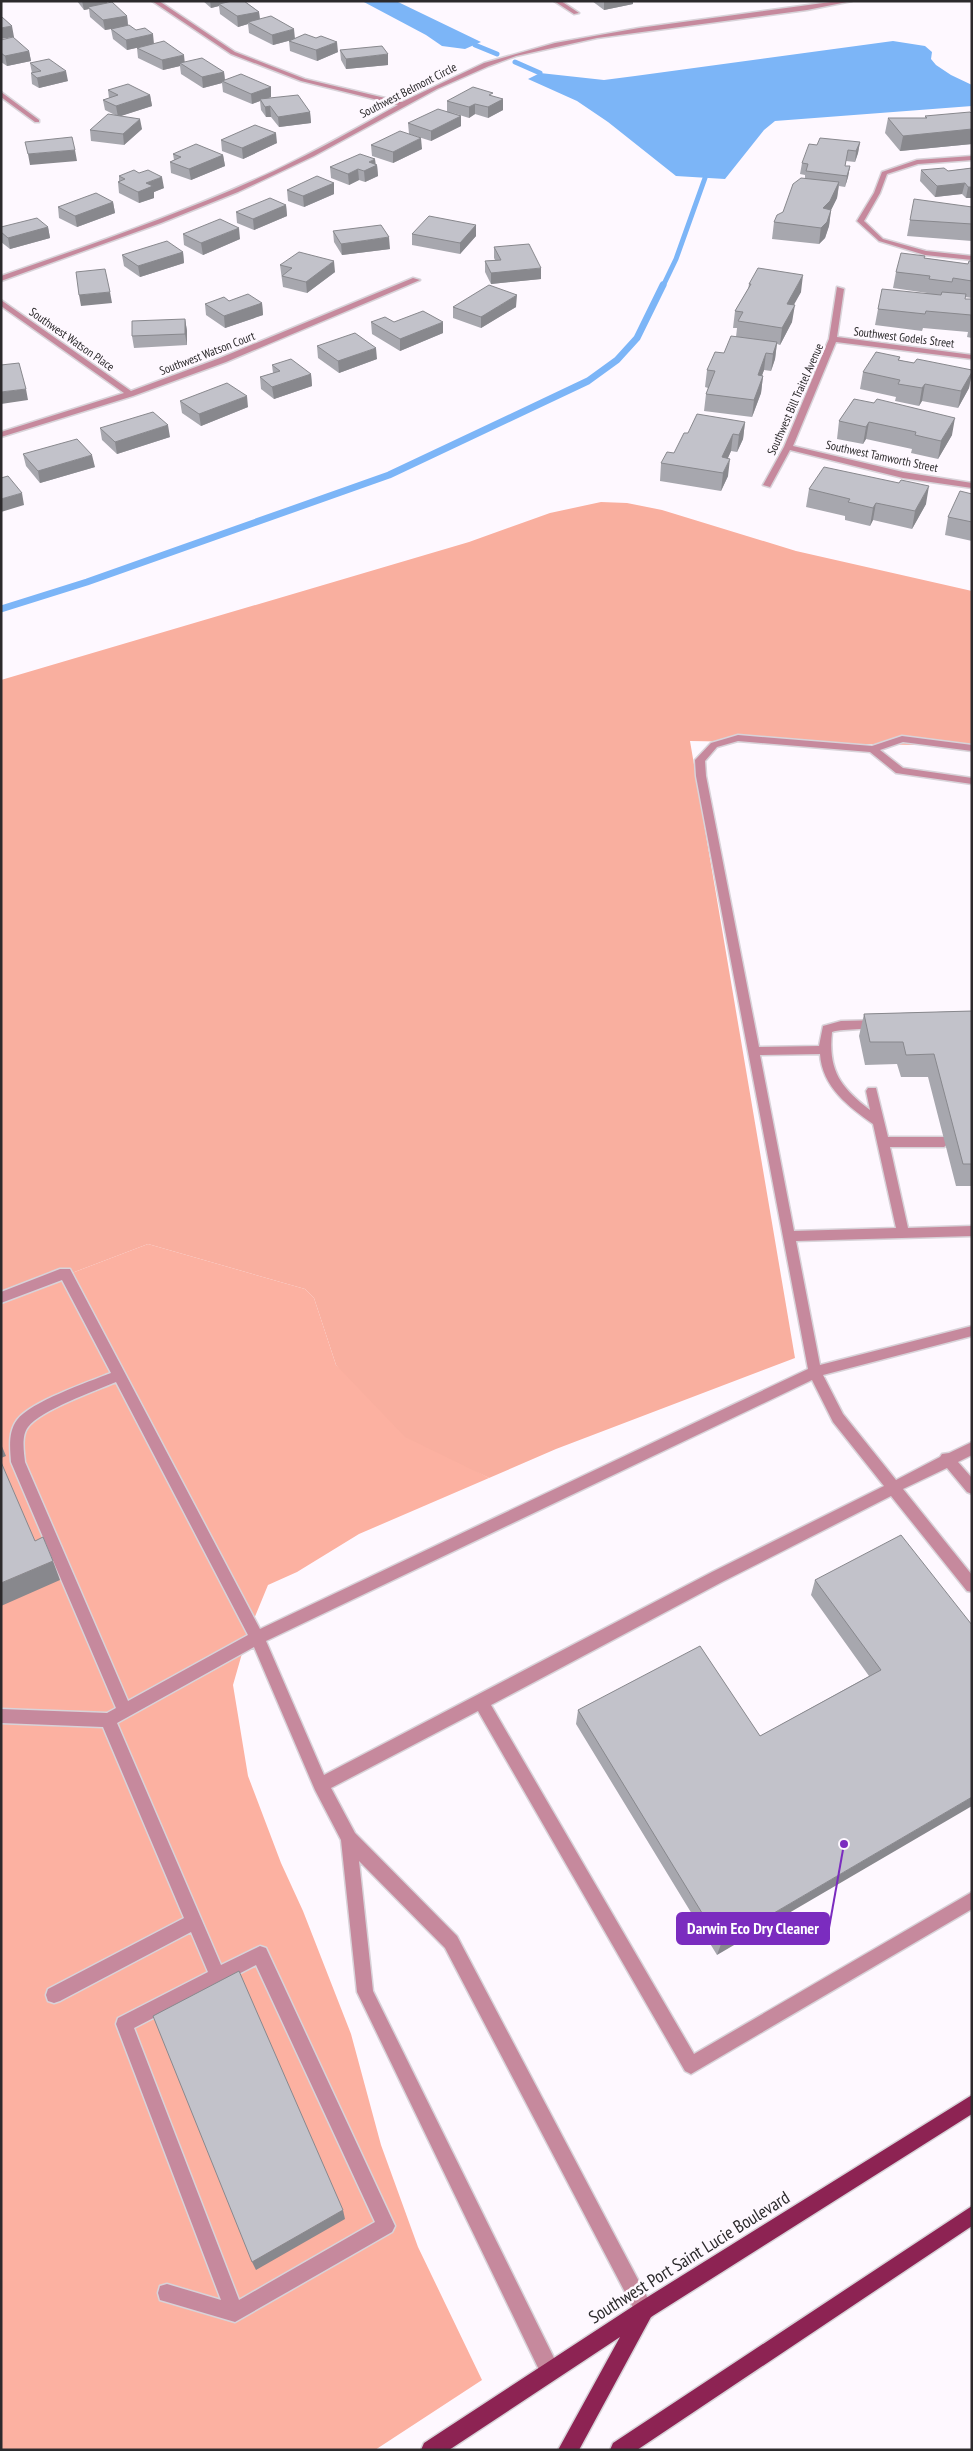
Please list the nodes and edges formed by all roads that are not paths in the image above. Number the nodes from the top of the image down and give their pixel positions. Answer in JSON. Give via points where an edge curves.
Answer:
{"nodes":[{"id":1,"x":155,"y":1,"type":"edge"},
{"id":2,"x":557,"y":1,"type":"edge"},
{"id":3,"x":812,"y":1,"type":"edge"},
{"id":4,"x":848,"y":1,"type":"edge"},
{"id":5,"x":822,"y":6,"type":"junction"},
{"id":6,"x":576,"y":13,"type":"dead end"},
{"id":7,"x":1,"y":94,"type":"edge"},
{"id":8,"x":401,"y":104,"type":"junction"},
{"id":9,"x":37,"y":121,"type":"dead end"},
{"id":10,"x":972,"y":158,"type":"edge"},
{"id":11,"x":972,"y":258,"type":"edge"},
{"id":12,"x":1,"y":279,"type":"edge"},
{"id":13,"x":416,"y":280,"type":"dead end"},
{"id":14,"x":840,"y":289,"type":"dead end"},
{"id":15,"x":1,"y":302,"type":"edge"},
{"id":16,"x":833,"y":339,"type":"junction"},
{"id":17,"x":972,"y":357,"type":"edge"},
{"id":18,"x":130,"y":394,"type":"junction"},
{"id":19,"x":1,"y":435,"type":"edge"},
{"id":20,"x":788,"y":447,"type":"junction"},
{"id":21,"x":767,"y":485,"type":"dead end"},
{"id":22,"x":972,"y":486,"type":"edge"},
{"id":23,"x":972,"y":748,"type":"edge"},
{"id":24,"x":873,"y":749,"type":"junction"},
{"id":25,"x":972,"y":781,"type":"edge"},
{"id":26,"x":887,"y":1023,"type":"edge"},
{"id":27,"x":825,"y":1050,"type":"junction"},
{"id":28,"x":754,"y":1051,"type":"junction"},
{"id":29,"x":872,"y":1090,"type":"dead end"},
{"id":30,"x":879,"y":1122,"type":"junction"},
{"id":31,"x":883,"y":1142,"type":"junction"},
{"id":32,"x":944,"y":1142,"type":"dead end"},
{"id":33,"x":972,"y":1231,"type":"edge"},
{"id":34,"x":903,"y":1233,"type":"junction"},
{"id":35,"x":790,"y":1236,"type":"junction"},
{"id":36,"x":1,"y":1298,"type":"edge"},
{"id":37,"x":972,"y":1331,"type":"edge"},
{"id":38,"x":815,"y":1372,"type":"junction"},
{"id":39,"x":119,"y":1375,"type":"junction"},
{"id":40,"x":972,"y":1448,"type":"edge"},
{"id":41,"x":947,"y":1458,"type":"junction"},
{"id":42,"x":894,"y":1487,"type":"junction"},
{"id":43,"x":972,"y":1488,"type":"edge"},
{"id":44,"x":972,"y":1586,"type":"edge"},
{"id":45,"x":256,"y":1638,"type":"junction"},
{"id":46,"x":481,"y":1702,"type":"junction"},
{"id":47,"x":125,"y":1711,"type":"junction"},
{"id":48,"x":1,"y":1716,"type":"edge"},
{"id":49,"x":108,"y":1720,"type":"junction"},
{"id":50,"x":322,"y":1785,"type":"junction"},
{"id":51,"x":349,"y":1839,"type":"junction"},
{"id":52,"x":972,"y":1900,"type":"edge"},
{"id":53,"x":194,"y":1921,"type":"junction"},
{"id":54,"x":218,"y":1977,"type":"junction"},
{"id":55,"x":54,"y":1995,"type":"dead end"},
{"id":56,"x":972,"y":2104,"type":"edge"},
{"id":57,"x":972,"y":2215,"type":"edge"},
{"id":58,"x":167,"y":2293,"type":"dead end"},
{"id":59,"x":645,"y":2310,"type":"junction"},
{"id":60,"x":235,"y":2313,"type":"junction"},
{"id":61,"x":550,"y":2371,"type":"junction"},
{"id":62,"x":431,"y":2450,"type":"edge"},
{"id":63,"x":568,"y":2450,"type":"edge"},
{"id":64,"x":620,"y":2450,"type":"edge"}],
"edges":[{"from":1,"to":8,"type":"street","via":[[233,53],[303,80]]},
{"from":2,"to":6,"type":"street"},
{"from":3,"to":5,"type":"street"},
{"from":4,"to":5,"type":"street","name":"Southwest Belmont Circle"},
{"from":5,"to":8,"type":"street","name":"Southwest Belmont Circle","via":[[772,15],[636,30],[563,43],[514,55],[468,72]]},
{"from":7,"to":9,"type":"street"},
{"from":8,"to":12,"type":"street","name":"Southwest Belmont Circle","via":[[313,154],[216,200]]},
{"from":10,"to":11,"type":"street","via":[[917,162],[884,174],[860,221],[882,240],[925,253]]},
{"from":13,"to":18,"type":"street","name":"Southwest Watson Court","via":[[223,360]]},
{"from":14,"to":16,"type":"street","name":"Southwest Bill Traitel Avenue"},
{"from":15,"to":18,"type":"street","name":"Southwest Watson Place"},
{"from":16,"to":17,"type":"street","name":"Southwest Godels Street"},
{"from":16,"to":20,"type":"street","name":"Southwest Bill Traitel Avenue"},
{"from":18,"to":19,"type":"street","name":"Southwest Watson Court"},
{"from":20,"to":21,"type":"street","name":"Southwest Bill Traitel Avenue"},
{"from":20,"to":22,"type":"street","name":"Southwest Tamworth Street","via":[[903,476]]},
{"from":23,"to":24,"type":"street","via":[[902,739]]},
{"from":24,"to":25,"type":"street","via":[[900,771]]},
{"from":24,"to":28,"type":"street","via":[[738,738],[714,745],[700,760],[700,776]]},
{"from":26,"to":27,"type":"street","via":[[841,1025],[827,1029]]},
{"from":27,"to":28,"type":"street"},
{"from":27,"to":30,"type":"street","via":[[835,1086],[850,1102]]},
{"from":28,"to":35,"type":"street"},
{"from":29,"to":30,"type":"street"},
{"from":30,"to":31,"type":"street"},
{"from":31,"to":32,"type":"street"},
{"from":31,"to":34,"type":"street"},
{"from":33,"to":34,"type":"street"},
{"from":34,"to":35,"type":"street"},
{"from":35,"to":38,"type":"street"},
{"from":36,"to":39,"type":"street","via":[[65,1274]]},
{"from":37,"to":38,"type":"street"},
{"from":38,"to":42,"type":"street","via":[[838,1418]]},
{"from":38,"to":45,"type":"street"},
{"from":39,"to":45,"type":"street"},
{"from":39,"to":47,"type":"street","via":[[39,1411],[23,1423],[16,1440],[18,1462]]},
{"from":40,"to":41,"type":"street"},
{"from":41,"to":42,"type":"street"},
{"from":41,"to":43,"type":"street"},
{"from":42,"to":44,"type":"street"},
{"from":42,"to":46,"type":"street","via":[[717,1576]]},
{"from":45,"to":47,"type":"street"},
{"from":45,"to":50,"type":"street"},
{"from":46,"to":50,"type":"street"},
{"from":46,"to":52,"type":"street","via":[[690,2065]]},
{"from":47,"to":49,"type":"street"},
{"from":48,"to":49,"type":"street"},
{"from":49,"to":53,"type":"street"},
{"from":50,"to":51,"type":"street"},
{"from":51,"to":59,"type":"street","via":[[451,1942]]},
{"from":51,"to":61,"type":"street","via":[[365,1992]]},
{"from":53,"to":54,"type":"street"},
{"from":53,"to":55,"type":"street"},
{"from":54,"to":60,"type":"street","via":[[124,2024]]},
{"from":54,"to":60,"type":"street","via":[[260,1954],[386,2226]]},
{"from":56,"to":59,"type":"main road","name":"Southwest Port Saint Lucie Boulevard"},
{"from":57,"to":64,"type":"main road"},
{"from":58,"to":60,"type":"street"},
{"from":59,"to":61,"type":"main road","name":"Southwest Port Saint Lucie Boulevard"},
{"from":59,"to":63,"type":"main road"},
{"from":61,"to":62,"type":"main road","name":"Southwest Port Saint Lucie Boulevard"}]}
